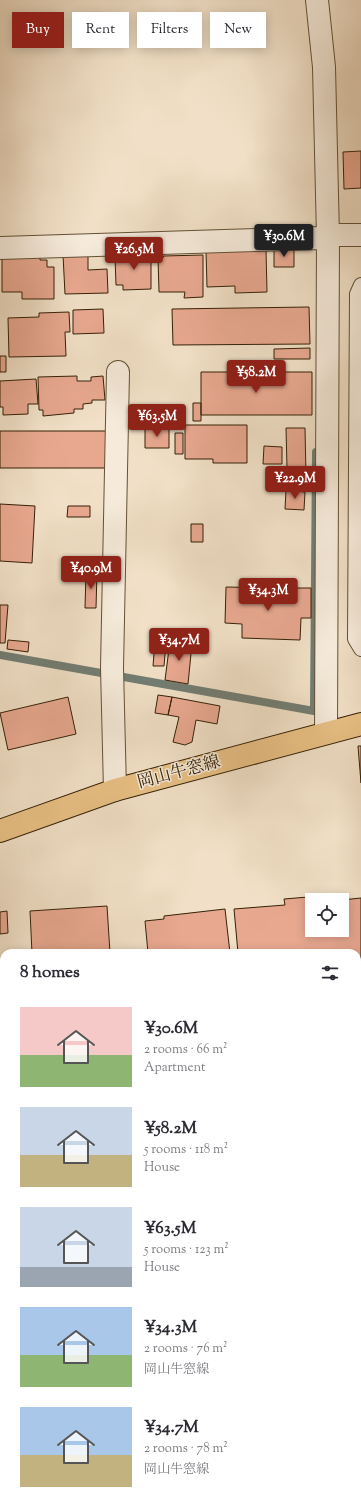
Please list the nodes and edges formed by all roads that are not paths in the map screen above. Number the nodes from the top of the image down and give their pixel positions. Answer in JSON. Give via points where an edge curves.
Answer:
{"nodes":[{"id":1,"x":317,"y":0,"type":"edge"},
{"id":2,"x":361,"y":235,"type":"edge"},
{"id":3,"x":324,"y":241,"type":"junction"},
{"id":4,"x":0,"y":248,"type":"edge"},
{"id":5,"x":361,"y":285,"type":"edge"},
{"id":6,"x":118,"y":372,"type":"dead end"},
{"id":7,"x":358,"y":451,"type":"edge"},
{"id":8,"x":361,"y":649,"type":"edge"},
{"id":9,"x":361,"y":724,"type":"edge"},
{"id":10,"x":326,"y":733,"type":"junction"},
{"id":11,"x":115,"y":790,"type":"junction"},
{"id":12,"x":0,"y":831,"type":"edge"}],
"edges":[{"from":1,"to":3,"type":"street","via":[[324,67]]},
{"from":2,"to":3,"type":"street"},
{"from":3,"to":4,"type":"street"},
{"from":3,"to":10,"type":"street"},
{"from":5,"to":7,"type":"lane","via":[[357,294]]},
{"from":6,"to":11,"type":"street","via":[[112,674]]},
{"from":7,"to":8,"type":"lane","via":[[355,639]]},
{"from":9,"to":10,"type":"main road","name":"岡山牛窓線"},
{"from":10,"to":11,"type":"main road","name":"岡山牛窓線"},
{"from":11,"to":12,"type":"main road","name":"岡山牛窓線"}]}
